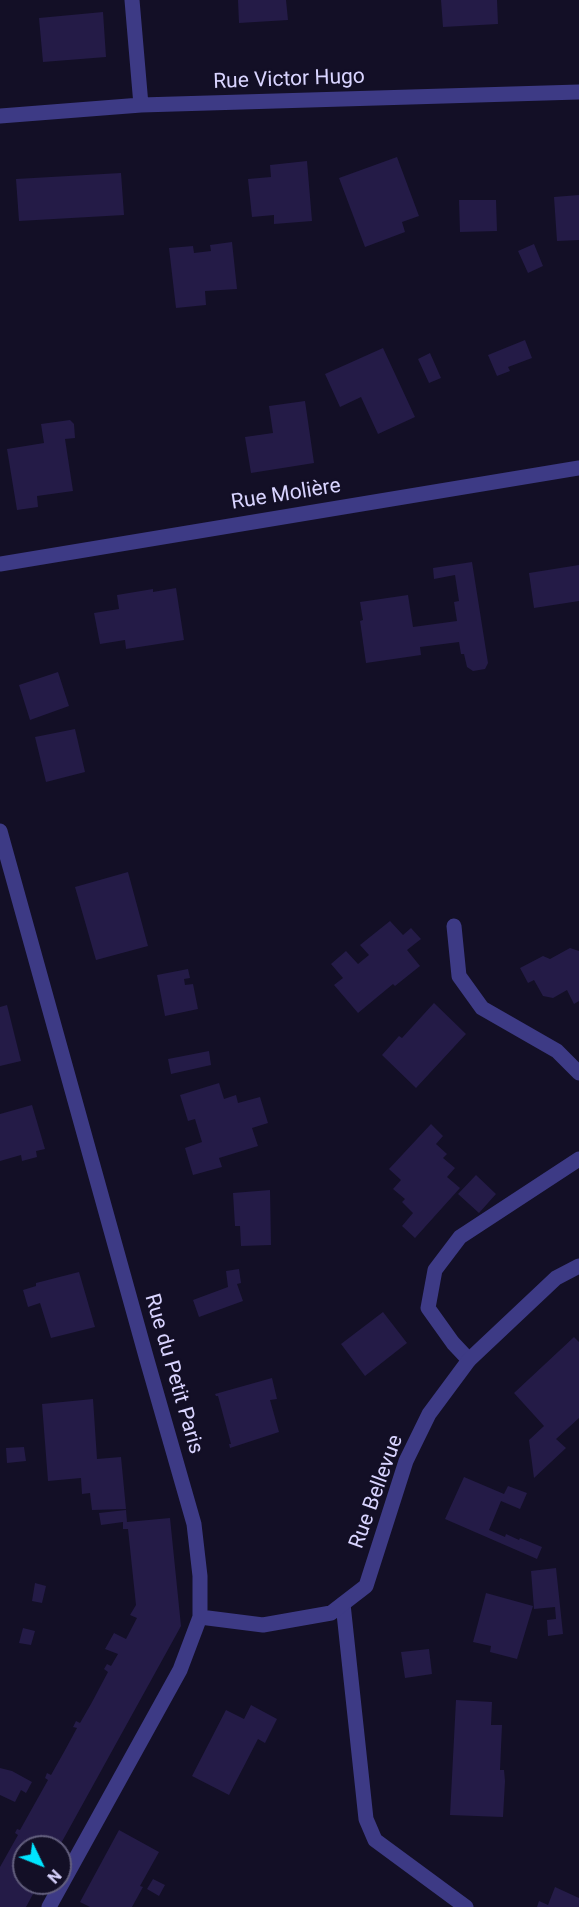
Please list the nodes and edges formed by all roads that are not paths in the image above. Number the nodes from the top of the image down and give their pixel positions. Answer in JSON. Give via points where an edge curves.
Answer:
{"nodes":[{"id":1,"x":132,"y":0,"type":"edge"},
{"id":2,"x":579,"y":92,"type":"edge"},
{"id":3,"x":141,"y":105,"type":"junction"},
{"id":4,"x":0,"y":116,"type":"edge"},
{"id":5,"x":579,"y":468,"type":"edge"},
{"id":6,"x":0,"y":564,"type":"edge"},
{"id":7,"x":0,"y":831,"type":"edge"},
{"id":8,"x":454,"y":926,"type":"dead end"},
{"id":9,"x":579,"y":1073,"type":"edge"},
{"id":10,"x":579,"y":1159,"type":"edge"},
{"id":11,"x":579,"y":1266,"type":"edge"},
{"id":12,"x":469,"y":1360,"type":"junction"},
{"id":13,"x":343,"y":1604,"type":"junction"},
{"id":14,"x":201,"y":1617,"type":"junction"},
{"id":15,"x":49,"y":1907,"type":"edge"},
{"id":16,"x":465,"y":1907,"type":"edge"}],
"edges":[{"from":1,"to":3,"type":"street"},
{"from":2,"to":3,"type":"street","name":"Rue Victor Hugo"},
{"from":3,"to":4,"type":"street","name":"Rue Victor Hugo"},
{"from":5,"to":6,"type":"street","name":"Rue Molière"},
{"from":7,"to":14,"type":"street","name":"Rue du Petit Paris","via":[[195,1524]]},
{"from":8,"to":9,"type":"street","via":[[459,976],[482,1008],[557,1051]]},
{"from":10,"to":12,"type":"street","via":[[460,1238],[435,1270],[428,1308]]},
{"from":11,"to":12,"type":"street","name":"Rue Bellevue","via":[[556,1278]]},
{"from":12,"to":13,"type":"street","name":"Rue Bellevue","via":[[429,1414],[406,1461],[366,1586]]},
{"from":13,"to":14,"type":"street","name":"Rue Bellevue","via":[[331,1613],[263,1625]]},
{"from":13,"to":16,"type":"street","via":[[366,1819],[375,1840]]},
{"from":14,"to":15,"type":"street","name":"Rue du Petit Paris","via":[[180,1670]]}]}
